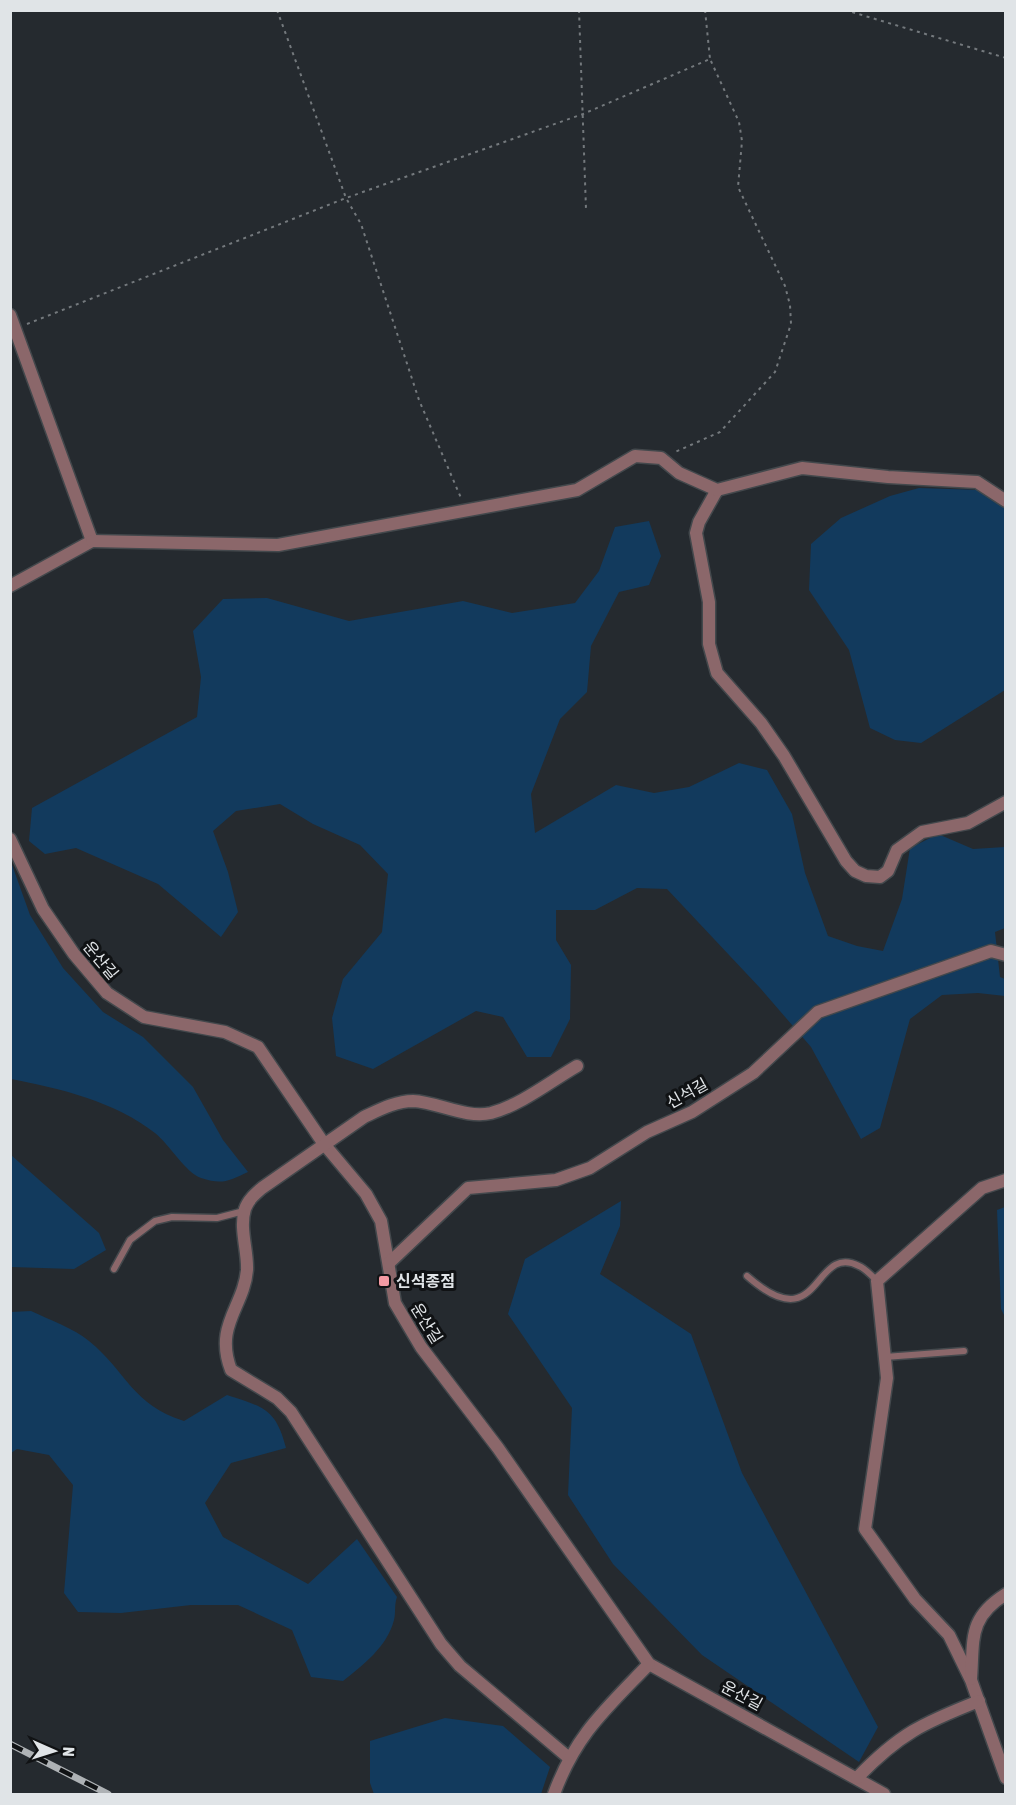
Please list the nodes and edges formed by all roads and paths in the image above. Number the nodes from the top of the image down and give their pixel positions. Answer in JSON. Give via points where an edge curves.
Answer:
{"nodes":[{"id":1,"x":277,"y":10,"type":"edge"},
{"id":2,"x":579,"y":10,"type":"edge"},
{"id":3,"x":705,"y":10,"type":"edge"},
{"id":4,"x":845,"y":10,"type":"edge"},
{"id":5,"x":1005,"y":57,"type":"edge"},
{"id":6,"x":710,"y":59,"type":"junction"},
{"id":7,"x":582,"y":114,"type":"junction"},
{"id":8,"x":346,"y":198,"type":"junction"},
{"id":9,"x":586,"y":209,"type":"dead end"},
{"id":10,"x":10,"y":315,"type":"edge"},
{"id":11,"x":16,"y":328,"type":"junction"},
{"id":12,"x":662,"y":458,"type":"junction"},
{"id":13,"x":717,"y":490,"type":"junction"},
{"id":14,"x":1005,"y":501,"type":"edge"},
{"id":15,"x":465,"y":508,"type":"junction"},
{"id":16,"x":92,"y":541,"type":"junction"},
{"id":17,"x":10,"y":586,"type":"edge"},
{"id":18,"x":1005,"y":802,"type":"edge"},
{"id":19,"x":10,"y":839,"type":"edge"},
{"id":20,"x":1005,"y":955,"type":"edge"},
{"id":21,"x":577,"y":1066,"type":"dead end"},
{"id":22,"x":324,"y":1144,"type":"junction"},
{"id":23,"x":1005,"y":1180,"type":"edge"},
{"id":24,"x":244,"y":1211,"type":"junction"},
{"id":25,"x":389,"y":1263,"type":"junction"},
{"id":26,"x":114,"y":1269,"type":"dead end"},
{"id":27,"x":747,"y":1276,"type":"dead end"},
{"id":28,"x":877,"y":1281,"type":"junction"},
{"id":29,"x":963,"y":1351,"type":"dead end"},
{"id":30,"x":885,"y":1357,"type":"junction"},
{"id":31,"x":1005,"y":1594,"type":"edge"},
{"id":32,"x":649,"y":1664,"type":"junction"},
{"id":33,"x":971,"y":1680,"type":"junction"},
{"id":34,"x":979,"y":1701,"type":"junction"},
{"id":35,"x":569,"y":1758,"type":"junction"},
{"id":36,"x":857,"y":1778,"type":"junction"},
{"id":37,"x":1005,"y":1778,"type":"edge"},
{"id":38,"x":554,"y":1794,"type":"edge"},
{"id":39,"x":884,"y":1794,"type":"edge"}],
"edges":[{"from":1,"to":8,"type":"path"},
{"from":2,"to":7,"type":"path"},
{"from":3,"to":6,"type":"path"},
{"from":4,"to":5,"type":"path"},
{"from":6,"to":7,"type":"path"},
{"from":6,"to":12,"type":"path","via":[[739,122],[742,141],[738,187],[785,285],[791,324],[775,372],[720,432]]},
{"from":7,"to":8,"type":"path"},
{"from":7,"to":9,"type":"path"},
{"from":8,"to":11,"type":"path"},
{"from":8,"to":15,"type":"path","via":[[361,225],[419,400]]},
{"from":10,"to":11,"type":"street"},
{"from":11,"to":16,"type":"street"},
{"from":12,"to":13,"type":"street","via":[[679,473]]},
{"from":12,"to":15,"type":"street","via":[[635,456],[577,490]]},
{"from":13,"to":14,"type":"street","via":[[802,468],[977,482]]},
{"from":13,"to":18,"type":"street","via":[[696,533],[709,602],[711,657],[717,673],[784,756],[855,871],[880,877],[888,871],[897,850],[922,832],[968,823]]},
{"from":15,"to":16,"type":"street","via":[[278,545]]},
{"from":16,"to":17,"type":"street"},
{"from":19,"to":22,"type":"street","name":"운산길","via":[[43,909],[107,993],[144,1017],[225,1032],[258,1047]]},
{"from":20,"to":25,"type":"street","name":"신석길","via":[[991,951],[818,1012],[753,1072],[692,1112],[647,1132],[590,1168],[556,1180],[468,1188]]},
{"from":21,"to":22,"type":"street","via":[[489,1113],[400,1102],[364,1117]]},
{"from":22,"to":24,"type":"street","via":[[262,1188]]},
{"from":22,"to":25,"type":"street","name":"운산길","via":[[366,1194],[381,1221]]},
{"from":23,"to":28,"type":"street","via":[[982,1188]]},
{"from":24,"to":26,"type":"lane","via":[[217,1218],[187,1216],[155,1221],[130,1240]]},
{"from":24,"to":35,"type":"street","via":[[246,1279],[229,1318],[225,1345],[231,1370],[277,1398],[291,1412],[441,1644],[460,1666]]},
{"from":25,"to":32,"type":"street","name":"운산길","via":[[395,1303],[421,1347],[498,1448]]},
{"from":27,"to":28,"type":"lane","via":[[783,1300],[806,1295],[831,1266],[839,1263],[860,1266]]},
{"from":28,"to":30,"type":"street"},
{"from":29,"to":30,"type":"lane"},
{"from":30,"to":33,"type":"street","via":[[887,1378],[865,1529],[915,1599],[949,1635]]},
{"from":31,"to":33,"type":"street","via":[[981,1613]]},
{"from":32,"to":35,"type":"street","via":[[584,1733]]},
{"from":32,"to":36,"type":"street","name":"운산길"},
{"from":33,"to":34,"type":"street"},
{"from":34,"to":36,"type":"street","via":[[898,1738]]},
{"from":34,"to":37,"type":"street"},
{"from":35,"to":38,"type":"street"},
{"from":36,"to":39,"type":"street","name":"운산길"}]}
